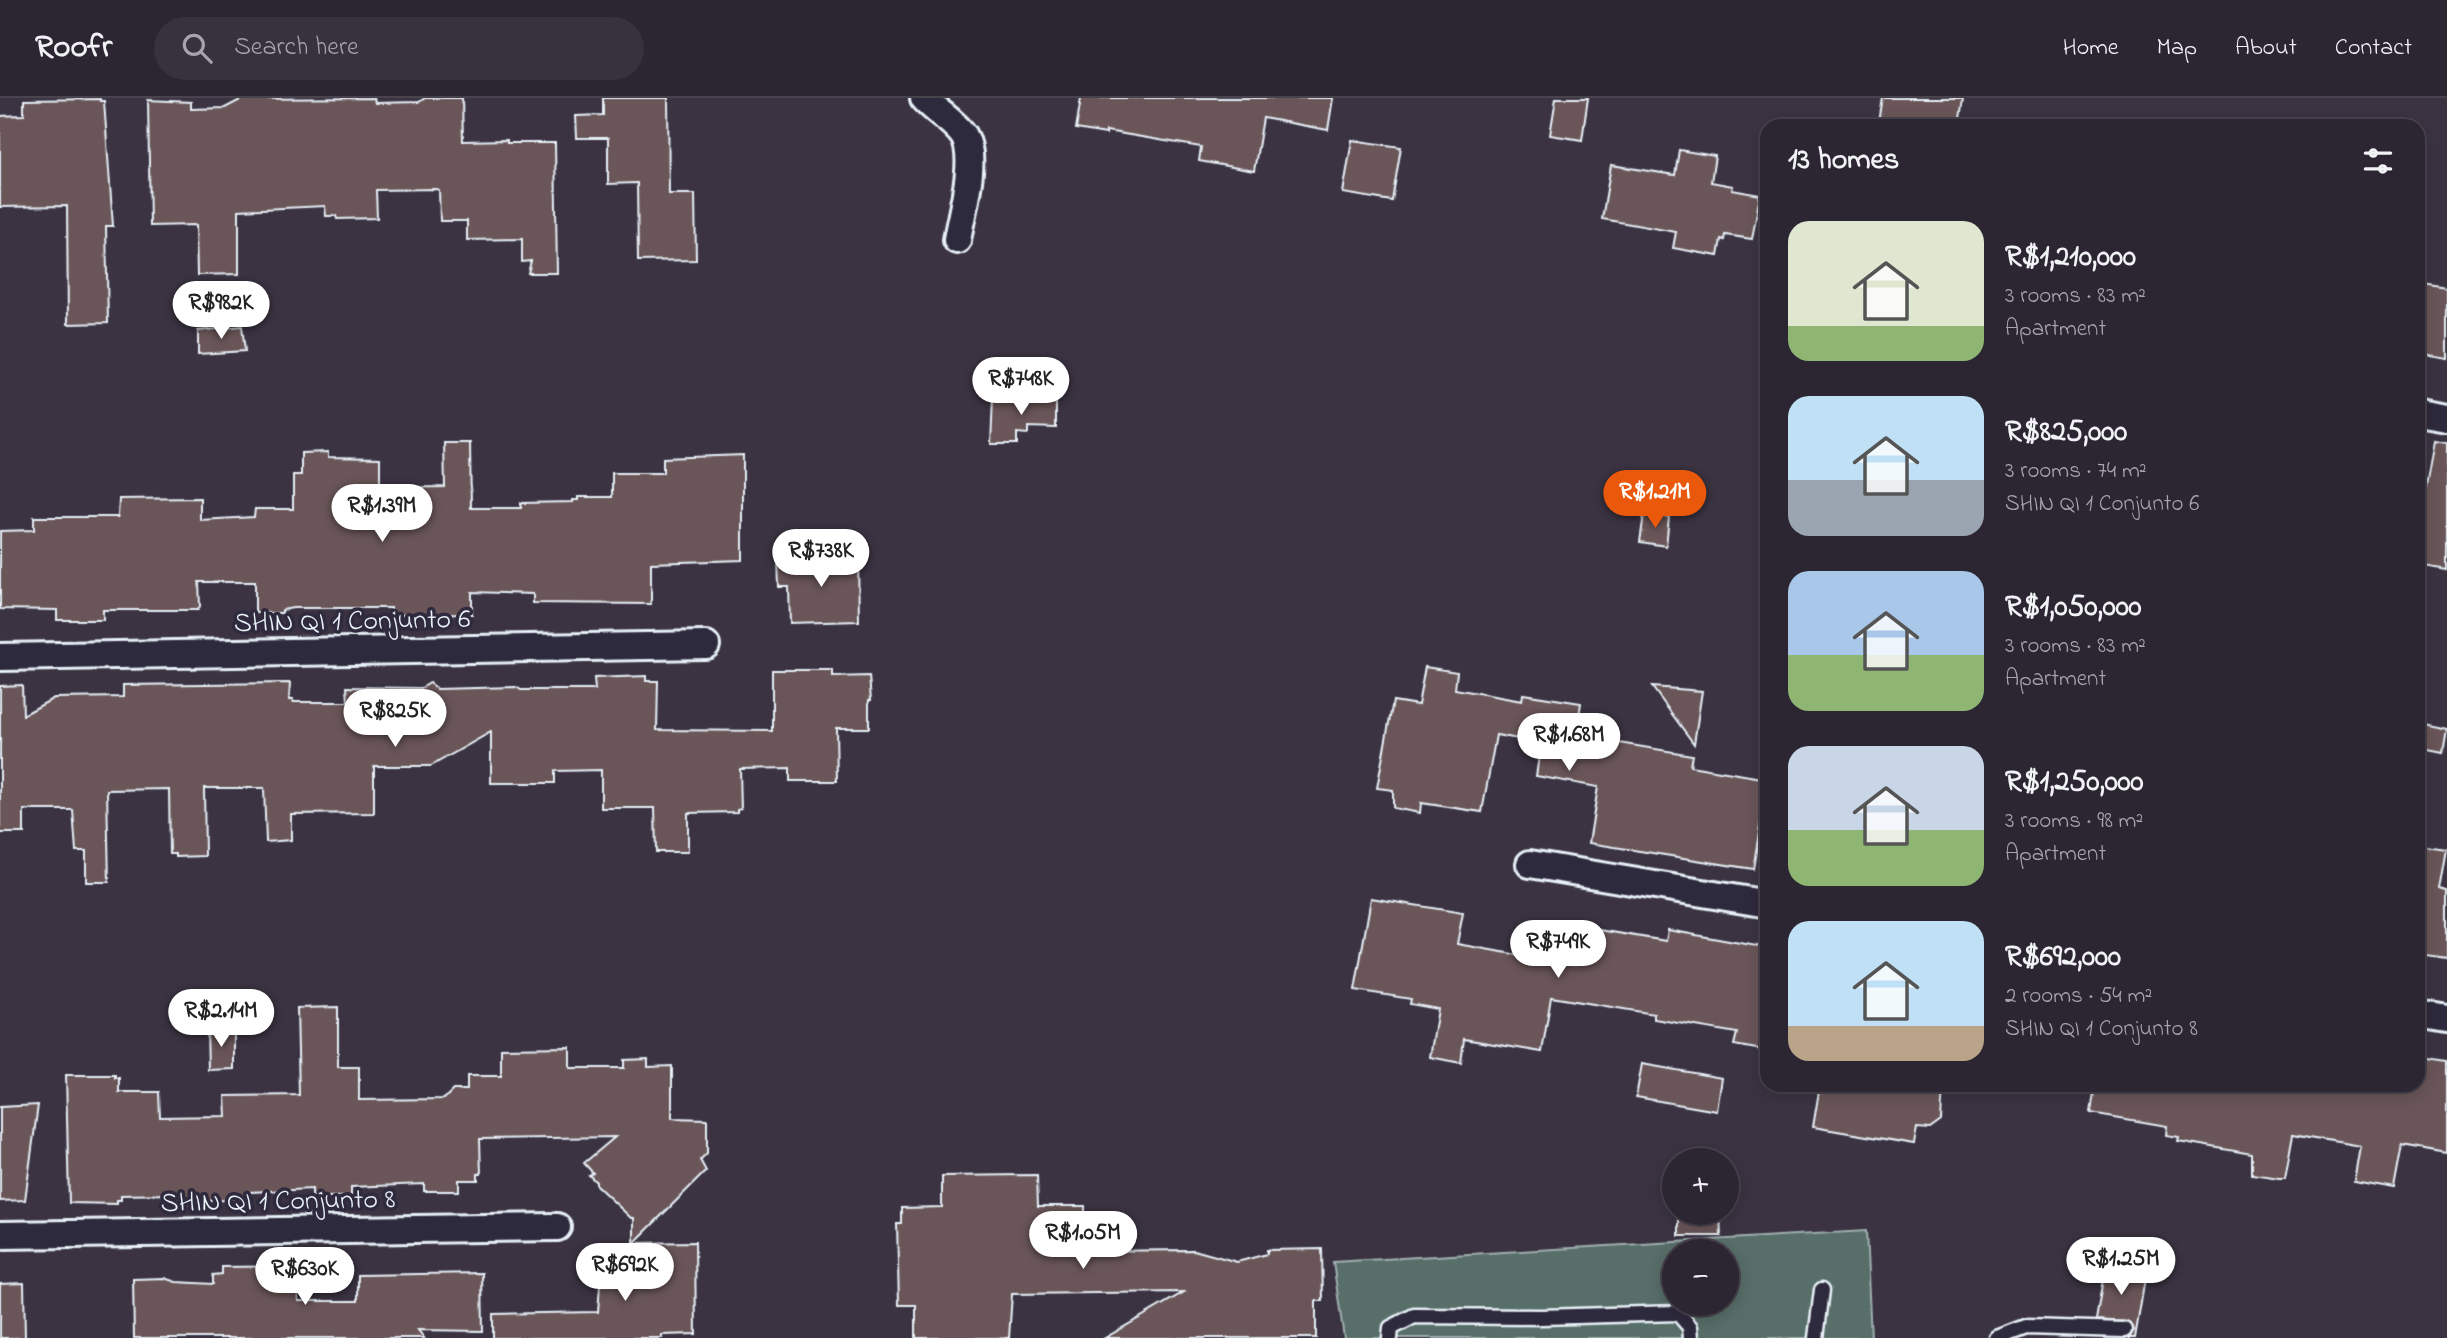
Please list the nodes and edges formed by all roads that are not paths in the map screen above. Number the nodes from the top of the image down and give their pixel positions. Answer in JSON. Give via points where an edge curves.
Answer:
{"nodes":[{"id":1,"x":924,"y":98,"type":"edge"},
{"id":2,"x":957,"y":240,"type":"dead end"},
{"id":3,"x":2425,"y":414,"type":"edge"},
{"id":4,"x":2447,"y":418,"type":"edge"},
{"id":5,"x":705,"y":645,"type":"dead end"},
{"id":6,"x":0,"y":657,"type":"edge"},
{"id":7,"x":1530,"y":864,"type":"dead end"},
{"id":8,"x":1760,"y":903,"type":"edge"},
{"id":9,"x":2425,"y":1015,"type":"edge"},
{"id":10,"x":2447,"y":1019,"type":"edge"},
{"id":11,"x":557,"y":1227,"type":"dead end"},
{"id":12,"x":0,"y":1235,"type":"edge"},
{"id":13,"x":1822,"y":1290,"type":"dead end"},
{"id":14,"x":2124,"y":1330,"type":"dead end"},
{"id":15,"x":1390,"y":1338,"type":"edge"},
{"id":16,"x":1691,"y":1338,"type":"edge"},
{"id":17,"x":1816,"y":1338,"type":"edge"},
{"id":18,"x":1997,"y":1338,"type":"edge"}],
"edges":[{"from":1,"to":2,"type":"street","via":[[967,144],[970,159]]},
{"from":3,"to":4,"type":"street"},
{"from":5,"to":6,"type":"street","name":"SHIN QI 1 Conjunto 6"},
{"from":7,"to":8,"type":"street"},
{"from":9,"to":10,"type":"street"},
{"from":11,"to":12,"type":"street","name":"SHIN QI 1 Conjunto 8"},
{"from":13,"to":17,"type":"lane"},
{"from":14,"to":18,"type":"lane","via":[[2026,1327]]},
{"from":15,"to":16,"type":"lane","via":[[1391,1328],[1414,1316],[1678,1313],[1690,1326]]}]}
